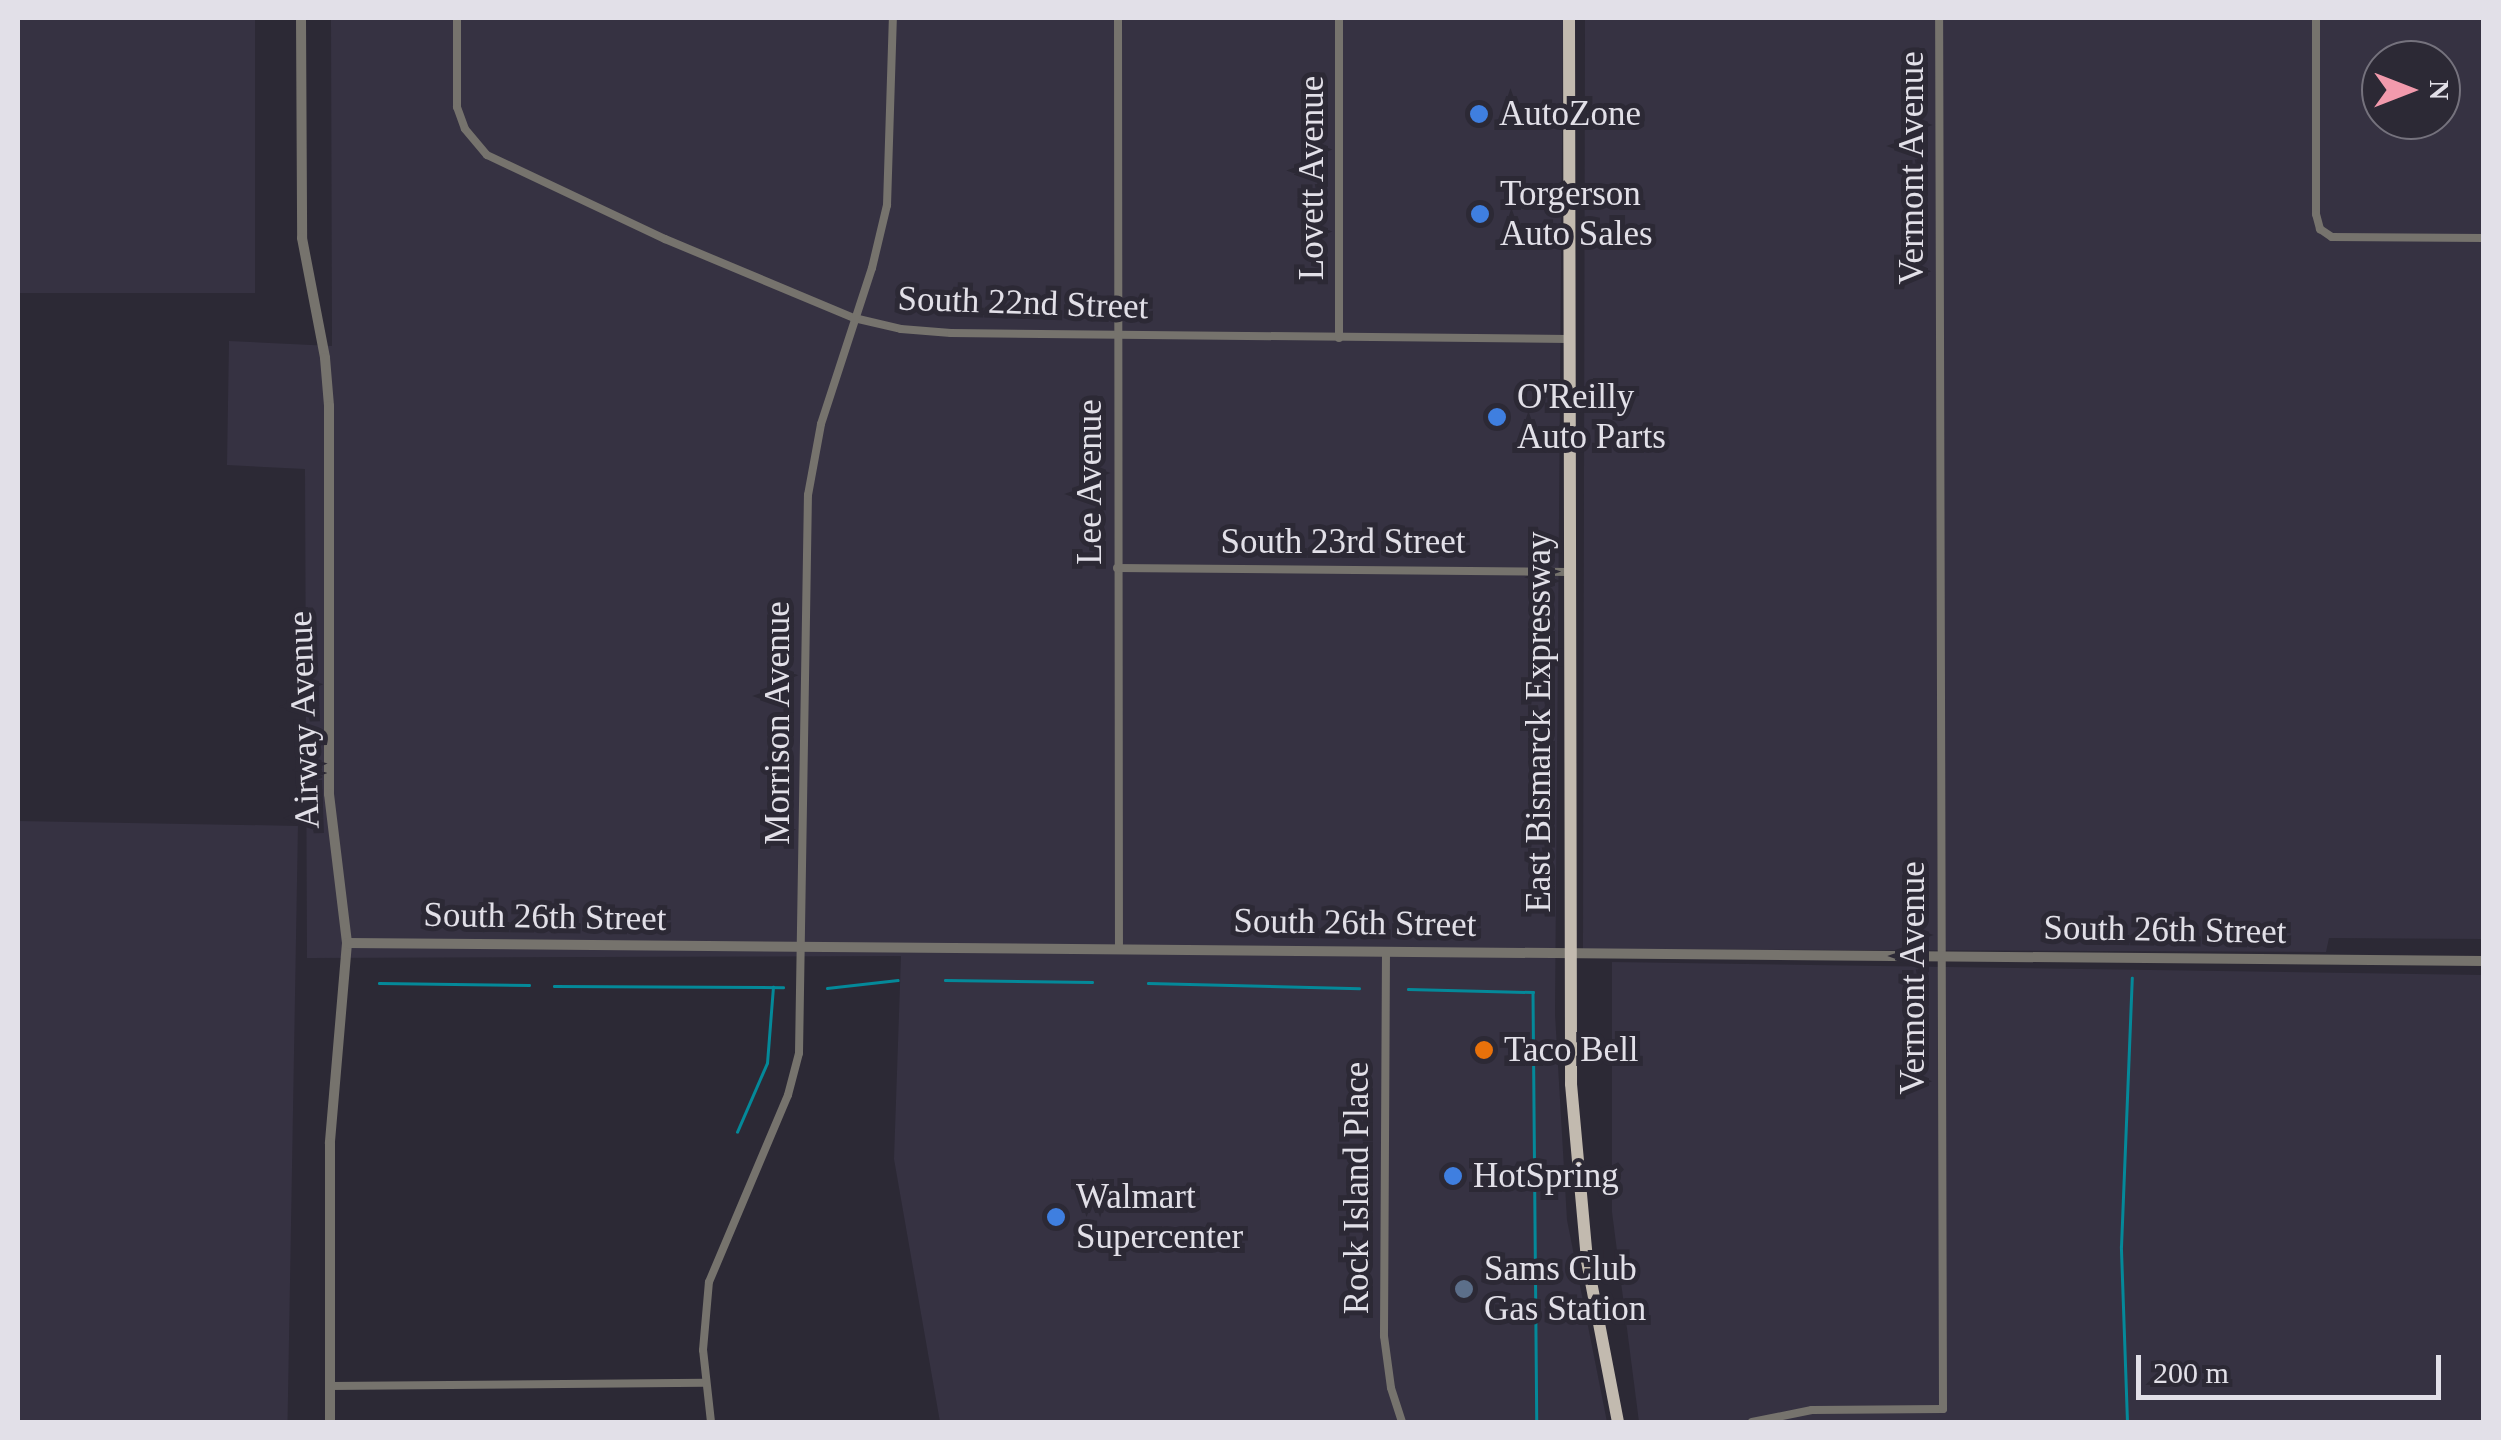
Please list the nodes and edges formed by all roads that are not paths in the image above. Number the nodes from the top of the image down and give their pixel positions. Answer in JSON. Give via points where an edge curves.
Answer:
{"nodes":[{"id":1,"x":300,"y":18,"type":"edge"},
{"id":2,"x":456,"y":18,"type":"edge"},
{"id":3,"x":893,"y":18,"type":"edge"},
{"id":4,"x":1118,"y":18,"type":"edge"},
{"id":5,"x":1339,"y":18,"type":"edge"},
{"id":6,"x":1569,"y":18,"type":"edge"},
{"id":7,"x":1939,"y":18,"type":"edge"},
{"id":8,"x":2316,"y":18,"type":"edge"},
{"id":9,"x":2484,"y":238,"type":"edge"},
{"id":10,"x":854,"y":318,"type":"junction"},
{"id":11,"x":1118,"y":336,"type":"junction"},
{"id":12,"x":1339,"y":338,"type":"junction"},
{"id":13,"x":1569,"y":339,"type":"junction"},
{"id":14,"x":1117,"y":568,"type":"junction"},
{"id":15,"x":1569,"y":572,"type":"junction"},
{"id":16,"x":346,"y":943,"type":"junction"},
{"id":17,"x":804,"y":946,"type":"junction"},
{"id":18,"x":1118,"y":948,"type":"junction"},
{"id":19,"x":1386,"y":951,"type":"junction"},
{"id":20,"x":1568,"y":953,"type":"junction"},
{"id":21,"x":1939,"y":955,"type":"junction"},
{"id":22,"x":2484,"y":961,"type":"edge"},
{"id":23,"x":705,"y":1383,"type":"junction"},
{"id":24,"x":330,"y":1386,"type":"junction"},
{"id":25,"x":330,"y":1422,"type":"edge"},
{"id":26,"x":711,"y":1422,"type":"edge"},
{"id":27,"x":1402,"y":1422,"type":"edge"},
{"id":28,"x":1618,"y":1422,"type":"edge"},
{"id":29,"x":1752,"y":1422,"type":"edge"}],
"edges":[{"from":1,"to":16,"type":"street","name":"Airway Avenue","via":[[302,238],[329,396],[329,794]]},
{"from":2,"to":10,"type":"street","name":"South 22nd Street","via":[[460,117],[480,150],[665,239]]},
{"from":3,"to":10,"type":"street","name":"Morrison Avenue","via":[[890,186]]},
{"from":4,"to":11,"type":"street","name":"Lee Avenue"},
{"from":5,"to":12,"type":"street","name":"Lovett Avenue"},
{"from":6,"to":13,"type":"main road","name":"East Bismarck Expressway"},
{"from":7,"to":21,"type":"street","name":"Vermont Avenue"},
{"from":8,"to":9,"type":"street","via":[[2316,214],[2326,234]]},
{"from":10,"to":11,"type":"street","name":"South 22nd Street","via":[[932,333]]},
{"from":10,"to":17,"type":"street","name":"Morrison Avenue","via":[[820,424],[808,494]]},
{"from":11,"to":12,"type":"street","name":"South 22nd Street"},
{"from":11,"to":14,"type":"street","name":"Lee Avenue"},
{"from":12,"to":13,"type":"street","name":"South 22nd Street"},
{"from":13,"to":15,"type":"main road","name":"East Bismarck Expressway"},
{"from":14,"to":15,"type":"street","name":"South 23rd Street"},
{"from":14,"to":18,"type":"street","name":"Lee Avenue"},
{"from":15,"to":20,"type":"main road","name":"East Bismarck Expressway"},
{"from":16,"to":17,"type":"street","name":"South 26th Street"},
{"from":16,"to":24,"type":"street","name":"Airway Avenue","via":[[330,1143]]},
{"from":17,"to":18,"type":"street","name":"South 26th Street"},
{"from":17,"to":23,"type":"street","name":"Morrison Avenue","via":[[798,1061],[710,1282]]},
{"from":18,"to":19,"type":"street","name":"South 26th Street"},
{"from":19,"to":20,"type":"street","name":"South 26th Street"},
{"from":19,"to":27,"type":"street","name":"Rock Island Place","via":[[1384,1336]]},
{"from":20,"to":21,"type":"street","name":"South 26th Street"},
{"from":20,"to":28,"type":"main road","name":"East Bismarck Expressway","via":[[1580,1201]]},
{"from":21,"to":22,"type":"street","name":"South 26th Street"},
{"from":21,"to":29,"type":"street","name":"Vermont Avenue","via":[[1943,1409],[1812,1410]]},
{"from":23,"to":24,"type":"street"},
{"from":23,"to":26,"type":"street","name":"Morrison Avenue"},
{"from":24,"to":25,"type":"street","name":"Airway Avenue"}]}
